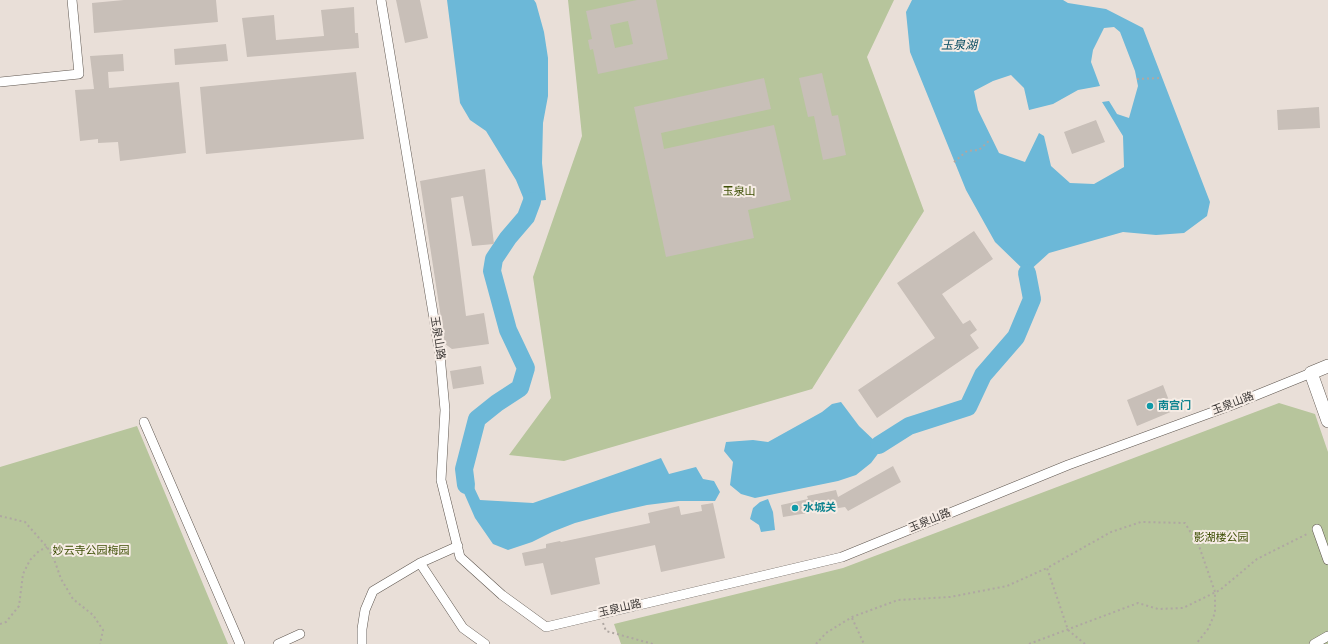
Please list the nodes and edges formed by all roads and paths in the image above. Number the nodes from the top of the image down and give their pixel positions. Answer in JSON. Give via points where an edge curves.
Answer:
{"nodes":[{"id":1,"x":72,"y":0,"type":"edge"},
{"id":2,"x":381,"y":0,"type":"edge"},
{"id":3,"x":1162,"y":78,"type":"dead end"},
{"id":4,"x":1137,"y":79,"type":"dead end"},
{"id":5,"x":0,"y":82,"type":"edge"},
{"id":6,"x":992,"y":139,"type":"dead end"},
{"id":7,"x":954,"y":162,"type":"dead end"},
{"id":8,"x":1328,"y":368,"type":"edge"},
{"id":9,"x":1311,"y":373,"type":"junction"},
{"id":10,"x":1328,"y":421,"type":"edge"},
{"id":11,"x":144,"y":422,"type":"dead end"},
{"id":12,"x":0,"y":516,"type":"edge"},
{"id":13,"x":1317,"y":529,"type":"joint"},
{"id":14,"x":458,"y":546,"type":"junction"},
{"id":15,"x":47,"y":547,"type":"junction"},
{"id":16,"x":1328,"y":560,"type":"edge"},
{"id":17,"x":420,"y":563,"type":"junction"},
{"id":18,"x":1047,"y":568,"type":"junction"},
{"id":19,"x":1215,"y":592,"type":"junction"},
{"id":20,"x":600,"y":614,"type":"junction"},
{"id":21,"x":852,"y":618,"type":"junction"},
{"id":22,"x":0,"y":624,"type":"edge"},
{"id":23,"x":1068,"y":630,"type":"junction"},
{"id":24,"x":300,"y":634,"type":"dead end"},
{"id":25,"x":1328,"y":636,"type":"edge"},
{"id":26,"x":100,"y":644,"type":"edge"},
{"id":27,"x":240,"y":644,"type":"edge"},
{"id":28,"x":278,"y":644,"type":"edge"},
{"id":29,"x":362,"y":644,"type":"edge"},
{"id":30,"x":485,"y":644,"type":"edge"},
{"id":31,"x":653,"y":644,"type":"edge"},
{"id":32,"x":816,"y":644,"type":"edge"},
{"id":33,"x":864,"y":644,"type":"edge"},
{"id":34,"x":1029,"y":644,"type":"edge"},
{"id":35,"x":1085,"y":644,"type":"edge"},
{"id":36,"x":1196,"y":644,"type":"edge"},
{"id":37,"x":1314,"y":644,"type":"edge"}],
"edges":[{"from":1,"to":5,"type":"street","via":[[79,74]]},
{"from":2,"to":14,"type":"street","name":"玉泉山路","via":[[440,355],[445,410],[441,480]]},
{"from":3,"to":4,"type":"path"},
{"from":6,"to":7,"type":"path","via":[[979,150],[967,151]]},
{"from":8,"to":9,"type":"main road","name":"玉泉山路"},
{"from":9,"to":10,"type":"main road"},
{"from":9,"to":20,"type":"street","name":"玉泉山路","via":[[1068,465],[842,557]]},
{"from":11,"to":27,"type":"street"},
{"from":12,"to":15,"type":"path","via":[[25,522]]},
{"from":13,"to":16,"type":"street"},
{"from":13,"to":19,"type":"path","via":[[1257,559]]},
{"from":14,"to":17,"type":"street"},
{"from":14,"to":20,"type":"street","name":"玉泉山路","via":[[460,557],[502,595],[546,627]]},
{"from":15,"to":22,"type":"path","via":[[30,560],[23,574],[19,606],[6,622]]},
{"from":15,"to":26,"type":"path","via":[[73,599],[93,615],[103,630]]},
{"from":17,"to":29,"type":"street","via":[[373,591],[364,610]]},
{"from":17,"to":30,"type":"street","via":[[463,628]]},
{"from":18,"to":19,"type":"path","via":[[1111,532],[1141,522],[1184,523],[1199,546]]},
{"from":18,"to":21,"type":"path","via":[[1007,586],[950,597],[898,600]]},
{"from":18,"to":23,"type":"path"},
{"from":19,"to":23,"type":"path","via":[[1183,608],[1158,609],[1138,603]]},
{"from":19,"to":36,"type":"path","via":[[1215,613],[1208,629]]},
{"from":20,"to":31,"type":"path","via":[[606,631]]},
{"from":21,"to":32,"type":"path","via":[[826,633]]},
{"from":21,"to":33,"type":"path"},
{"from":23,"to":34,"type":"path"},
{"from":23,"to":35,"type":"path"},
{"from":24,"to":28,"type":"street"},
{"from":25,"to":37,"type":"street"}]}
